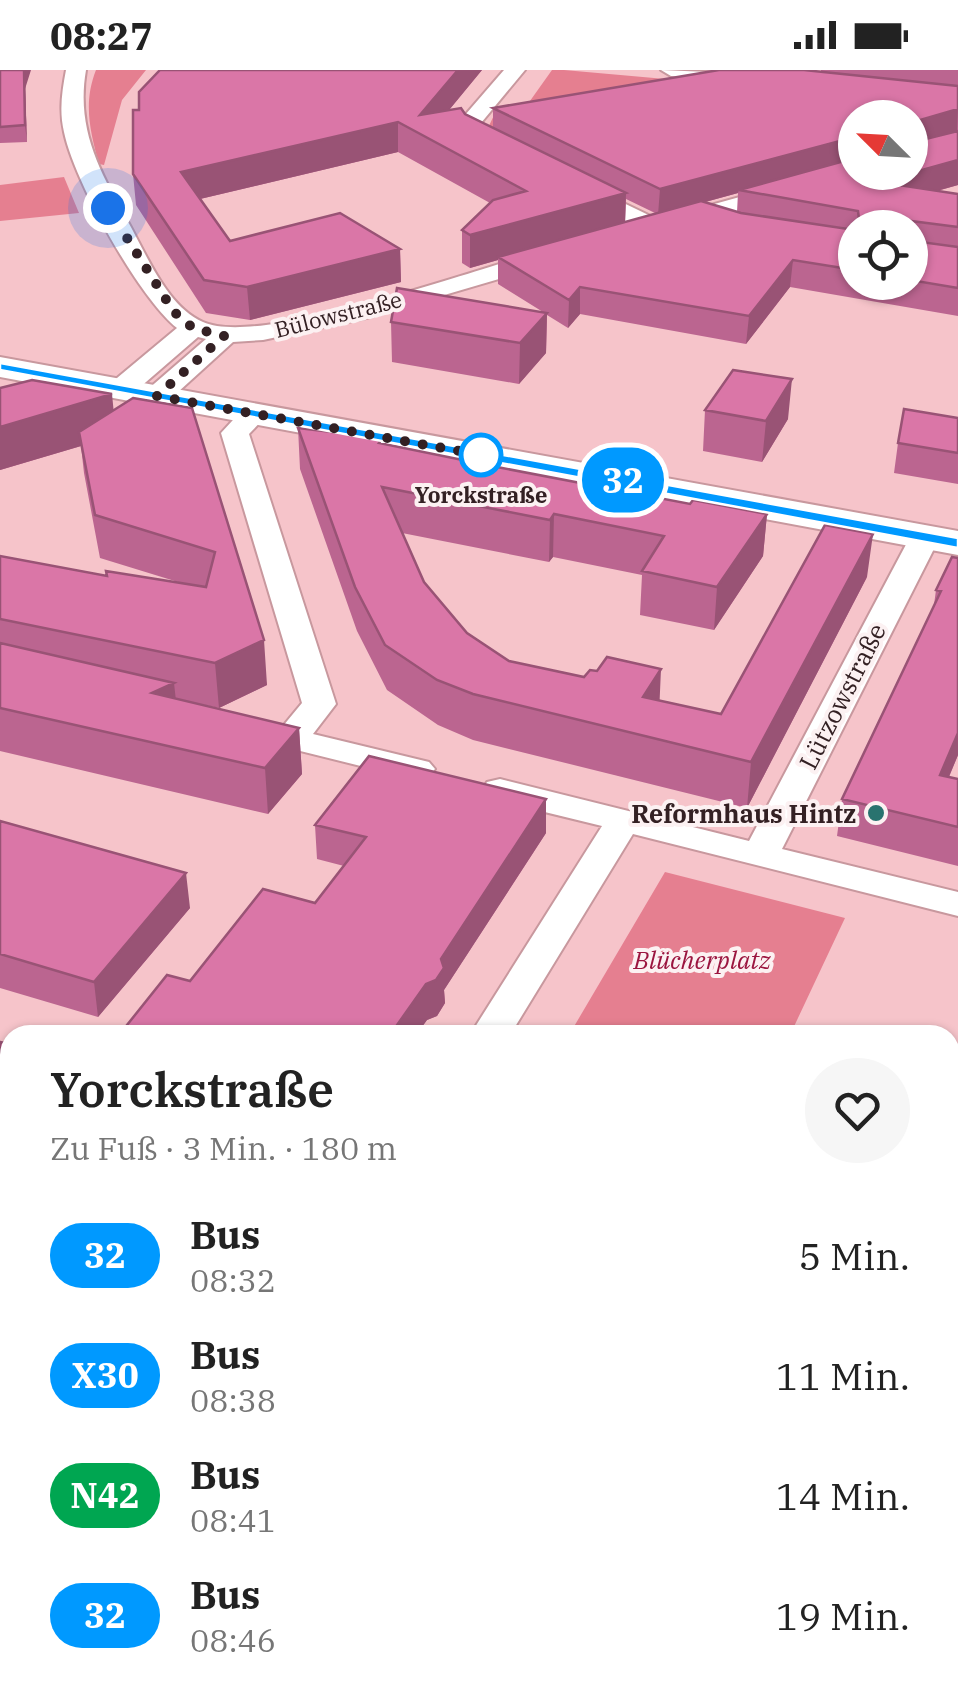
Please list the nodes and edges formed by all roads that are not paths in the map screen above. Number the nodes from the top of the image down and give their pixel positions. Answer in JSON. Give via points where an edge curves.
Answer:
{"nodes":[{"id":1,"x":76,"y":70,"type":"edge"},
{"id":2,"x":516,"y":70,"type":"edge"},
{"id":3,"x":671,"y":70,"type":"edge"},
{"id":4,"x":766,"y":80,"type":"edge"},
{"id":5,"x":518,"y":157,"type":"edge"},
{"id":6,"x":838,"y":177,"type":"edge"},
{"id":7,"x":567,"y":182,"type":"edge"},
{"id":8,"x":700,"y":215,"type":"junction"},
{"id":9,"x":655,"y":227,"type":"junction"},
{"id":10,"x":740,"y":230,"type":"edge"},
{"id":11,"x":618,"y":238,"type":"edge"},
{"id":12,"x":561,"y":254,"type":"edge"},
{"id":13,"x":193,"y":328,"type":"junction"},
{"id":14,"x":224,"y":336,"type":"junction"},
{"id":15,"x":0,"y":367,"type":"edge"},
{"id":16,"x":120,"y":389,"type":"junction"},
{"id":17,"x":157,"y":396,"type":"junction"},
{"id":18,"x":254,"y":414,"type":"junction"},
{"id":19,"x":941,"y":540,"type":"edge"},
{"id":20,"x":213,"y":720,"type":"edge"},
{"id":21,"x":292,"y":738,"type":"junction"},
{"id":22,"x":623,"y":821,"type":"junction"},
{"id":23,"x":760,"y":856,"type":"junction"},
{"id":24,"x":958,"y":904,"type":"edge"},
{"id":25,"x":496,"y":1025,"type":"edge"}],
"edges":[{"from":1,"to":13,"type":"street","via":[[70,114],[83,164],[157,288]]},
{"from":2,"to":5,"type":"street","via":[[470,122],[474,136]]},
{"from":3,"to":4,"type":"street"},
{"from":6,"to":8,"type":"street"},
{"from":7,"to":9,"type":"street"},
{"from":8,"to":9,"type":"street"},
{"from":8,"to":10,"type":"street"},
{"from":9,"to":11,"type":"street"},
{"from":12,"to":14,"type":"street","name":"Bülowstraße","via":[[273,332]]},
{"from":13,"to":14,"type":"street","name":"Bülowstraße"},
{"from":13,"to":16,"type":"street"},
{"from":14,"to":17,"type":"street"},
{"from":15,"to":16,"type":"street","via":[[43,388]]},
{"from":16,"to":17,"type":"street"},
{"from":17,"to":18,"type":"street"},
{"from":18,"to":19,"type":"street"},
{"from":18,"to":21,"type":"street","via":[[236,433],[319,704]]},
{"from":19,"to":23,"type":"street","name":"Lützowstraße"},
{"from":20,"to":21,"type":"street"},
{"from":21,"to":22,"type":"street"},
{"from":22,"to":23,"type":"street"},
{"from":22,"to":25,"type":"street"},
{"from":23,"to":24,"type":"street"}]}
